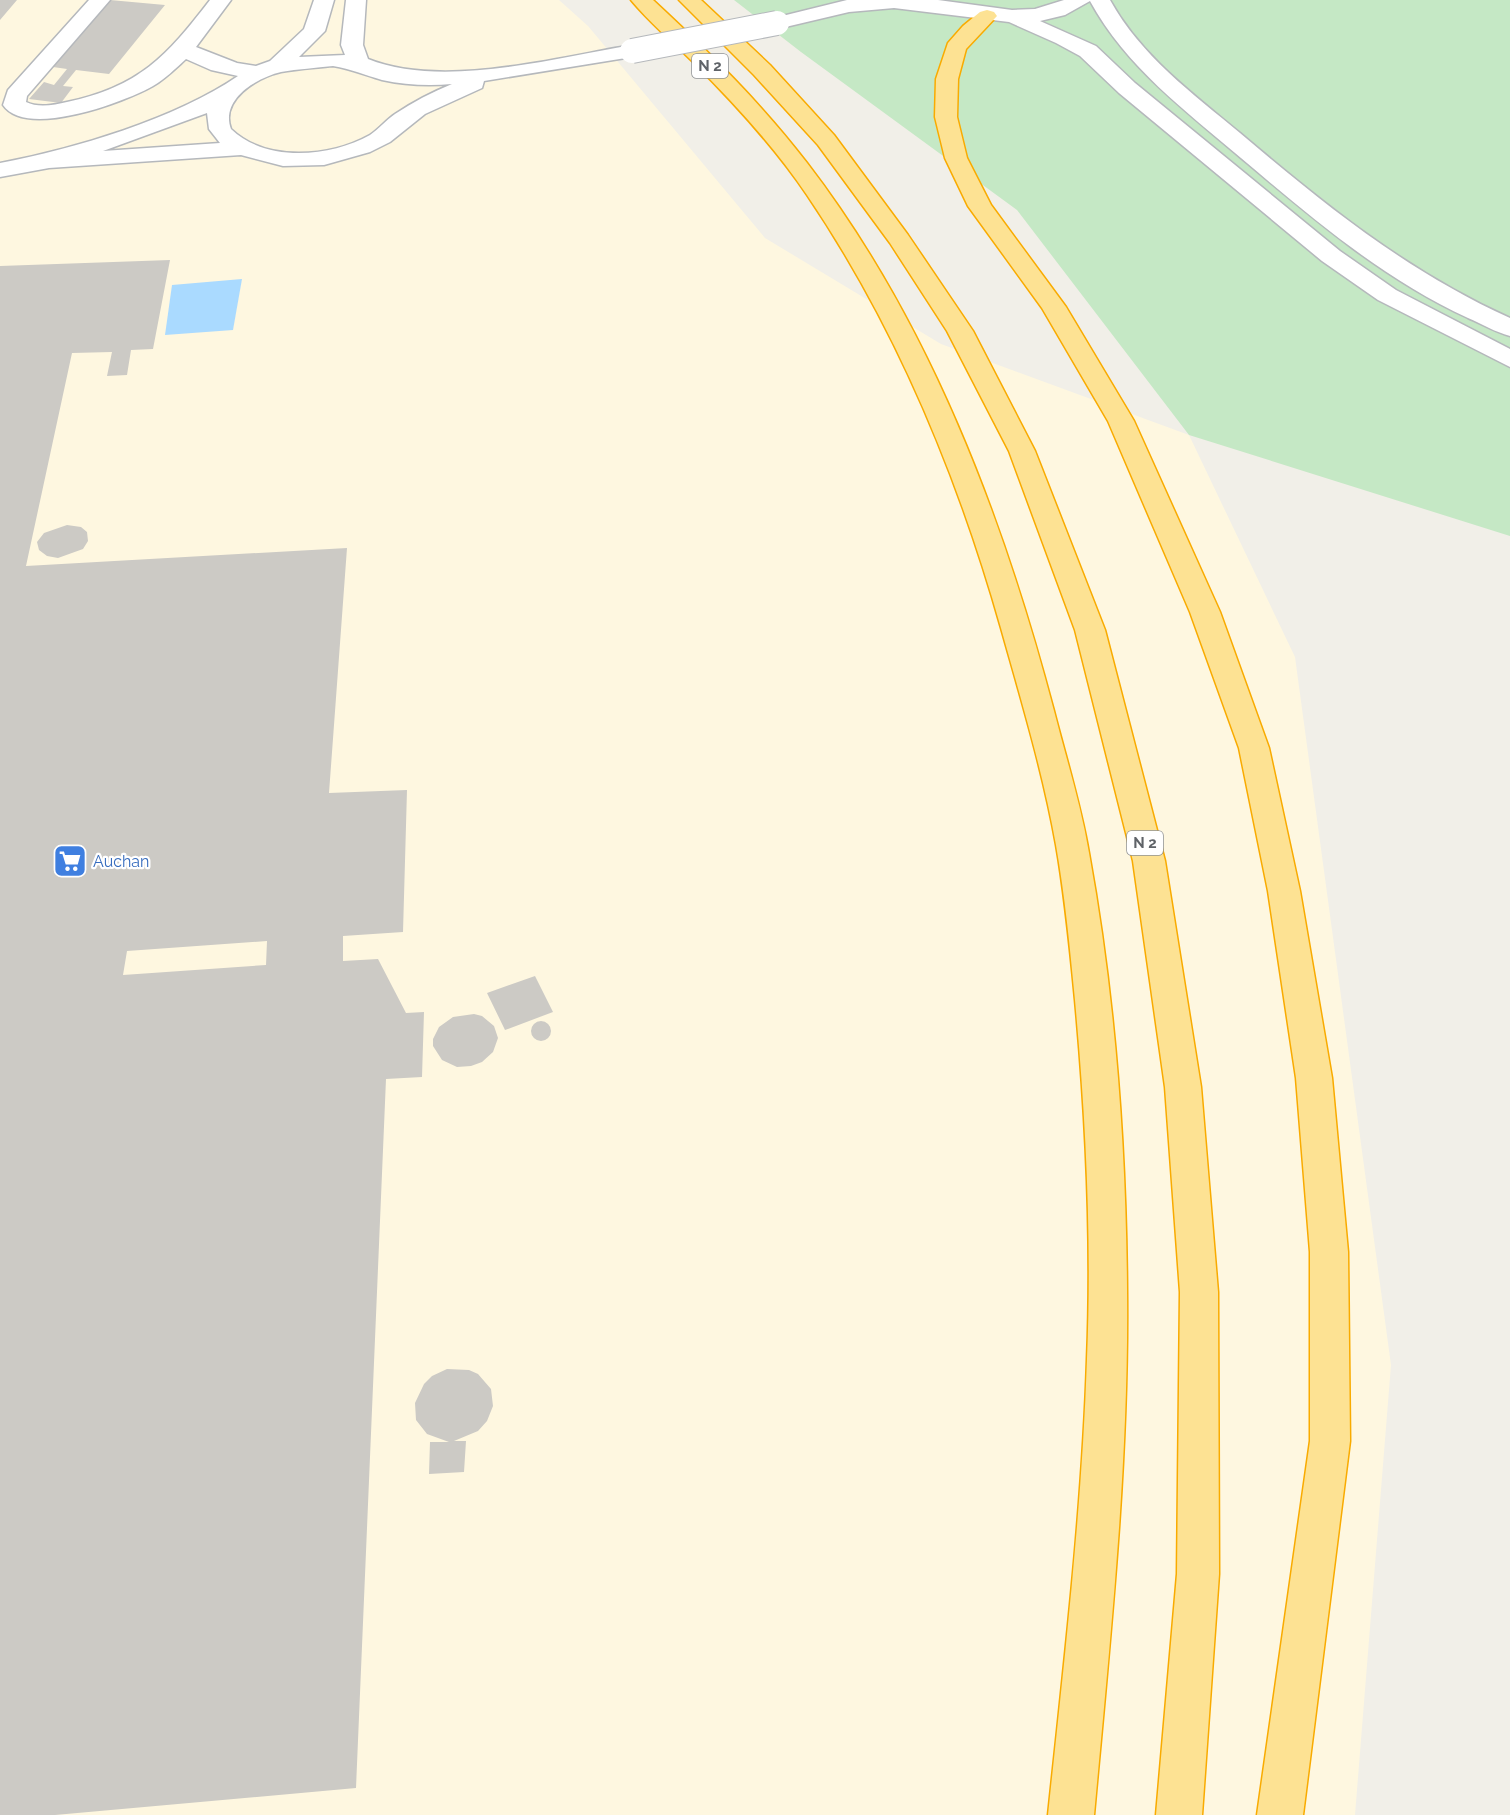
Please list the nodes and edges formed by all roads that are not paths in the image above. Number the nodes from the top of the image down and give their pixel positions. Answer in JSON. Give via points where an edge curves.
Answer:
{"nodes":[{"id":1,"x":100,"y":0,"type":"edge"},
{"id":2,"x":221,"y":0,"type":"edge"},
{"id":3,"x":356,"y":0,"type":"edge"},
{"id":4,"x":641,"y":0,"type":"edge"},
{"id":5,"x":689,"y":0,"type":"edge"},
{"id":6,"x":1081,"y":0,"type":"edge"},
{"id":7,"x":1100,"y":0,"type":"edge"},
{"id":8,"x":869,"y":1,"type":"edge"},
{"id":9,"x":320,"y":2,"type":"edge"},
{"id":10,"x":974,"y":10,"type":"edge"},
{"id":11,"x":184,"y":49,"type":"junction"},
{"id":12,"x":359,"y":63,"type":"junction"},
{"id":13,"x":278,"y":66,"type":"junction"},
{"id":14,"x":501,"y":72,"type":"junction"},
{"id":15,"x":257,"y":73,"type":"junction"},
{"id":16,"x":386,"y":74,"type":"junction"},
{"id":17,"x":225,"y":95,"type":"junction"},
{"id":18,"x":400,"y":122,"type":"junction"},
{"id":19,"x":242,"y":148,"type":"junction"},
{"id":20,"x":49,"y":161,"type":"junction"},
{"id":21,"x":0,"y":170,"type":"edge"},
{"id":22,"x":1510,"y":328,"type":"edge"},
{"id":23,"x":1510,"y":359,"type":"edge"},
{"id":24,"x":1071,"y":1815,"type":"edge"},
{"id":25,"x":1179,"y":1815,"type":"edge"},
{"id":26,"x":1281,"y":1815,"type":"edge"}],
"edges":[{"from":1,"to":11,"type":"street","via":[[16,95],[14,105],[21,111],[41,113],[104,98],[157,74]]},
{"from":2,"to":11,"type":"street"},
{"from":3,"to":12,"type":"street","via":[[352,45]]},
{"from":4,"to":24,"type":"highway","number":"N 2","via":[[716,72],[775,137],[817,192],[882,298],[974,497],[1025,654],[1075,859],[1101,1092],[1108,1291],[1099,1534]]},
{"from":5,"to":25,"type":"highway","number":"N 2","via":[[762,70],[826,140],[900,240],[960,331],[1022,451],[1090,630],[1149,861],[1183,1087],[1199,1292],[1198,1574]]},
{"from":6,"to":10,"type":"street","via":[[1043,15]]},
{"from":7,"to":22,"type":"street","via":[[1136,52],[1311,206],[1436,292]]},
{"from":8,"to":10,"type":"street"},
{"from":8,"to":14,"type":"street","bridge":true,"via":[[632,51]]},
{"from":9,"to":13,"type":"street","via":[[315,31]]},
{"from":10,"to":23,"type":"street","via":[[1064,38],[1088,51],[1127,88],[1331,256],[1387,295]]},
{"from":10,"to":26,"type":"highway","via":[[970,30],[956,48],[947,79],[946,117],[956,158],[980,206],[1054,307],[1121,421],[1205,612],[1254,748],[1286,902],[1314,1078],[1329,1252],[1330,1441]]},
{"from":11,"to":15,"type":"street","via":[[220,68]]},
{"from":12,"to":13,"type":"street","via":[[305,61]]},
{"from":12,"to":16,"type":"street"},
{"from":13,"to":15,"type":"street"},
{"from":14,"to":16,"type":"street","via":[[437,79]]},
{"from":14,"to":18,"type":"street","via":[[432,102]]},
{"from":15,"to":17,"type":"street"},
{"from":16,"to":18,"type":"street","via":[[406,96]]},
{"from":17,"to":19,"type":"street","via":[[217,109],[217,124],[226,137]]},
{"from":17,"to":20,"type":"street","via":[[183,116]]},
{"from":18,"to":19,"type":"street","via":[[378,140],[335,155],[285,158]]},
{"from":19,"to":20,"type":"street"},
{"from":20,"to":21,"type":"street"}]}
